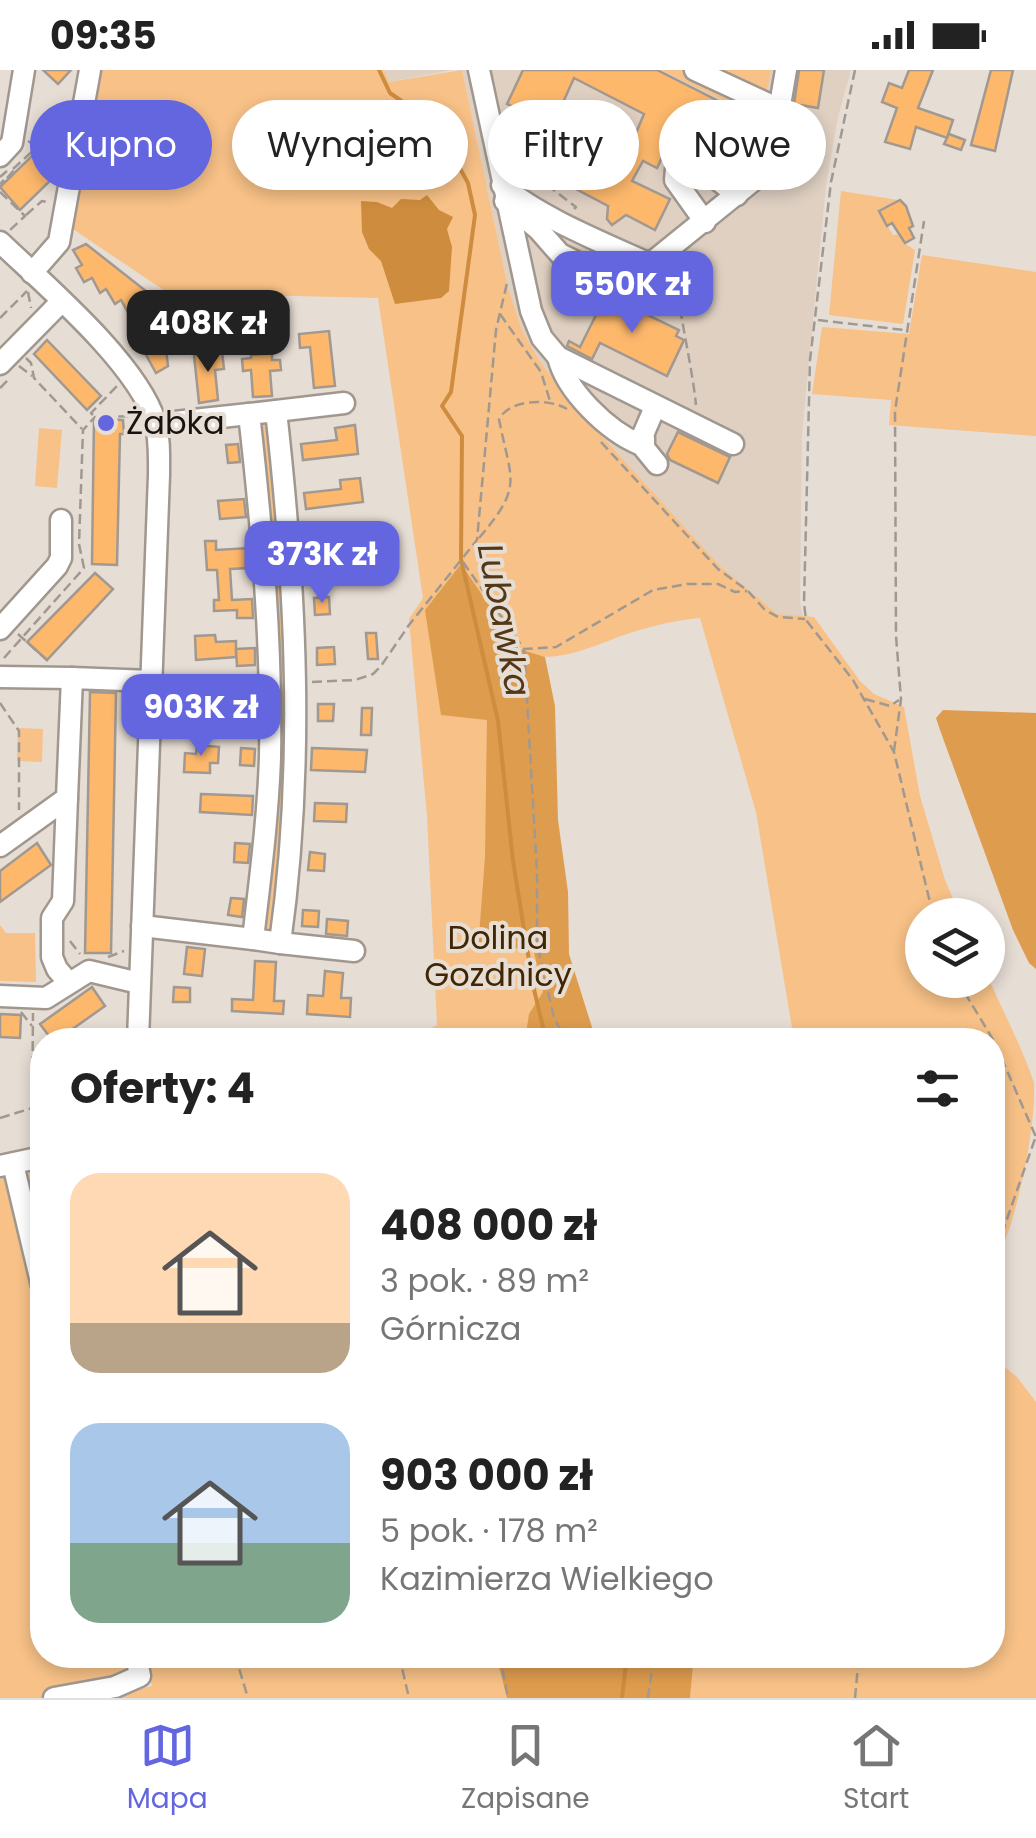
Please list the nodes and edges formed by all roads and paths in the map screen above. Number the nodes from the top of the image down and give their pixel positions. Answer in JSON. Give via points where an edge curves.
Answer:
{"nodes":[{"id":1,"x":24,"y":70,"type":"edge"},
{"id":2,"x":90,"y":70,"type":"edge"},
{"id":3,"x":480,"y":70,"type":"edge"},
{"id":4,"x":695,"y":70,"type":"edge"},
{"id":5,"x":786,"y":70,"type":"edge"},
{"id":6,"x":855,"y":70,"type":"edge"},
{"id":7,"x":755,"y":100,"type":"edge"},
{"id":8,"x":781,"y":100,"type":"edge"},
{"id":9,"x":25,"y":140,"type":"dead end"},
{"id":10,"x":7,"y":163,"type":"edge"},
{"id":11,"x":3,"y":180,"type":"edge"},
{"id":12,"x":554,"y":190,"type":"edge"},
{"id":13,"x":742,"y":190,"type":"edge"},
{"id":14,"x":0,"y":192,"type":"edge"},
{"id":15,"x":503,"y":193,"type":"junction"},
{"id":16,"x":737,"y":195,"type":"junction"},
{"id":17,"x":25,"y":216,"type":"junction"},
{"id":18,"x":63,"y":219,"type":"junction"},
{"id":19,"x":924,"y":220,"type":"dead end"},
{"id":20,"x":705,"y":222,"type":"junction"},
{"id":21,"x":567,"y":224,"type":"junction"},
{"id":22,"x":4,"y":237,"type":"edge"},
{"id":23,"x":548,"y":241,"type":"junction"},
{"id":24,"x":650,"y":264,"type":"junction"},
{"id":25,"x":509,"y":275,"type":"dead end"},
{"id":26,"x":30,"y":282,"type":"junction"},
{"id":27,"x":678,"y":294,"type":"dead end"},
{"id":28,"x":61,"y":302,"type":"junction"},
{"id":29,"x":498,"y":312,"type":"junction"},
{"id":30,"x":0,"y":318,"type":"edge"},
{"id":31,"x":816,"y":320,"type":"junction"},
{"id":32,"x":906,"y":330,"type":"junction"},
{"id":33,"x":21,"y":353,"type":"dead end"},
{"id":34,"x":558,"y":357,"type":"junction"},
{"id":35,"x":0,"y":364,"type":"edge"},
{"id":36,"x":114,"y":378,"type":"dead end"},
{"id":37,"x":550,"y":402,"type":"junction"},
{"id":38,"x":344,"y":403,"type":"dead end"},
{"id":39,"x":654,"y":407,"type":"junction"},
{"id":40,"x":276,"y":411,"type":"junction"},
{"id":41,"x":572,"y":412,"type":"dead end"},
{"id":42,"x":250,"y":414,"type":"junction"},
{"id":43,"x":95,"y":416,"type":"junction"},
{"id":44,"x":499,"y":419,"type":"junction"},
{"id":45,"x":146,"y":420,"type":"junction"},
{"id":46,"x":485,"y":422,"type":"junction"},
{"id":47,"x":696,"y":426,"type":"junction"},
{"id":48,"x":594,"y":434,"type":"dead end"},
{"id":49,"x":644,"y":438,"type":"junction"},
{"id":50,"x":733,"y":444,"type":"dead end"},
{"id":51,"x":656,"y":464,"type":"dead end"},
{"id":52,"x":61,"y":520,"type":"dead end"},
{"id":53,"x":478,"y":540,"type":"junction"},
{"id":54,"x":461,"y":559,"type":"junction"},
{"id":55,"x":748,"y":591,"type":"junction"},
{"id":56,"x":806,"y":620,"type":"junction"},
{"id":57,"x":3,"y":626,"type":"edge"},
{"id":58,"x":524,"y":649,"type":"junction"},
{"id":59,"x":53,"y":666,"type":"dead end"},
{"id":60,"x":0,"y":677,"type":"edge"},
{"id":61,"x":72,"y":678,"type":"junction"},
{"id":62,"x":173,"y":679,"type":"dead end"},
{"id":63,"x":297,"y":682,"type":"junction"},
{"id":64,"x":157,"y":683,"type":"junction"},
{"id":65,"x":270,"y":683,"type":"junction"},
{"id":66,"x":177,"y":685,"type":"junction"},
{"id":67,"x":865,"y":699,"type":"junction"},
{"id":68,"x":900,"y":700,"type":"junction"},
{"id":69,"x":0,"y":702,"type":"edge"},
{"id":70,"x":894,"y":752,"type":"junction"},
{"id":71,"x":67,"y":798,"type":"junction"},
{"id":72,"x":18,"y":821,"type":"dead end"},
{"id":73,"x":0,"y":846,"type":"edge"},
{"id":74,"x":929,"y":898,"type":"edge"},
{"id":75,"x":142,"y":926,"type":"junction"},
{"id":76,"x":253,"y":939,"type":"junction"},
{"id":77,"x":280,"y":943,"type":"junction"},
{"id":78,"x":127,"y":949,"type":"dead end"},
{"id":79,"x":354,"y":951,"type":"dead end"},
{"id":80,"x":89,"y":971,"type":"junction"},
{"id":81,"x":68,"y":982,"type":"junction"},
{"id":82,"x":139,"y":983,"type":"junction"},
{"id":83,"x":0,"y":996,"type":"edge"},
{"id":84,"x":33,"y":998,"type":"junction"},
{"id":85,"x":968,"y":998,"type":"edge"},
{"id":86,"x":33,"y":1028,"type":"edge"},
{"id":87,"x":138,"y":1028,"type":"edge"},
{"id":88,"x":559,"y":1028,"type":"edge"},
{"id":89,"x":986,"y":1028,"type":"edge"},
{"id":90,"x":1005,"y":1067,"type":"edge"},
{"id":91,"x":30,"y":1110,"type":"edge"},
{"id":92,"x":0,"y":1118,"type":"edge"},
{"id":93,"x":1036,"y":1137,"type":"edge"},
{"id":94,"x":7,"y":1165,"type":"edge"},
{"id":95,"x":1005,"y":1225,"type":"edge"},
{"id":96,"x":30,"y":1245,"type":"edge"},
{"id":97,"x":138,"y":1668,"type":"edge"},
{"id":98,"x":240,"y":1668,"type":"edge"},
{"id":99,"x":402,"y":1668,"type":"edge"},
{"id":100,"x":502,"y":1668,"type":"edge"},
{"id":101,"x":652,"y":1668,"type":"edge"},
{"id":102,"x":858,"y":1668,"type":"edge"},
{"id":103,"x":54,"y":1698,"type":"edge"},
{"id":104,"x":248,"y":1698,"type":"edge"},
{"id":105,"x":409,"y":1698,"type":"edge"},
{"id":106,"x":508,"y":1698,"type":"edge"},
{"id":107,"x":648,"y":1698,"type":"edge"},
{"id":108,"x":856,"y":1698,"type":"edge"}],
"edges":[{"from":1,"to":10,"type":"street"},
{"from":2,"to":18,"type":"street"},
{"from":3,"to":15,"type":"street"},
{"from":4,"to":7,"type":"street"},
{"from":5,"to":8,"type":"street"},
{"from":6,"to":31,"type":"path","via":[[831,182]]},
{"from":9,"to":10,"type":"path","via":[[38,147]]},
{"from":10,"to":11,"type":"path"},
{"from":12,"to":21,"type":"path","via":[[576,207]]},
{"from":13,"to":16,"type":"street"},
{"from":14,"to":17,"type":"path"},
{"from":15,"to":21,"type":"street"},
{"from":15,"to":23,"type":"street"},
{"from":15,"to":34,"type":"street","via":[[533,319]]},
{"from":16,"to":20,"type":"street"},
{"from":16,"to":20,"type":"street","via":[[689,165],[676,169],[675,180]]},
{"from":17,"to":18,"type":"path","via":[[42,201]]},
{"from":17,"to":22,"type":"path"},
{"from":18,"to":26,"type":"street","via":[[59,242]]},
{"from":19,"to":32,"type":"path"},
{"from":20,"to":24,"type":"street"},
{"from":21,"to":23,"type":"street"},
{"from":21,"to":24,"type":"street"},
{"from":22,"to":26,"type":"street"},
{"from":23,"to":24,"type":"street","via":[[564,257],[623,284]]},
{"from":25,"to":29,"type":"path"},
{"from":26,"to":28,"type":"street"},
{"from":26,"to":30,"type":"path"},
{"from":27,"to":47,"type":"path"},
{"from":28,"to":35,"type":"street"},
{"from":28,"to":45,"type":"street","via":[[121,364],[144,396]]},
{"from":29,"to":37,"type":"path","via":[[541,372]]},
{"from":29,"to":46,"type":"path"},
{"from":31,"to":32,"type":"path"},
{"from":31,"to":56,"type":"path","via":[[806,410]]},
{"from":32,"to":68,"type":"path","via":[[895,411]]},
{"from":33,"to":43,"type":"path","via":[[34,378],[82,430]]},
{"from":34,"to":39,"type":"street"},
{"from":34,"to":49,"type":"street","via":[[570,384],[615,430],[639,444]]},
{"from":36,"to":43,"type":"path","via":[[117,388]]},
{"from":37,"to":41,"type":"path"},
{"from":37,"to":44,"type":"path","via":[[515,406]]},
{"from":38,"to":40,"type":"street"},
{"from":39,"to":47,"type":"street"},
{"from":39,"to":49,"type":"street"},
{"from":40,"to":42,"type":"street"},
{"from":40,"to":63,"type":"street"},
{"from":42,"to":45,"type":"street"},
{"from":42,"to":65,"type":"street"},
{"from":43,"to":45,"type":"path"},
{"from":44,"to":46,"type":"path"},
{"from":44,"to":53,"type":"path","via":[[512,486],[508,503]]},
{"from":45,"to":64,"type":"street","via":[[159,475]]},
{"from":46,"to":53,"type":"path"},
{"from":47,"to":50,"type":"street"},
{"from":48,"to":55,"type":"path","via":[[694,546]]},
{"from":49,"to":51,"type":"street"},
{"from":52,"to":57,"type":"street","via":[[58,566]]},
{"from":53,"to":54,"type":"path"},
{"from":54,"to":58,"type":"path"},
{"from":54,"to":63,"type":"path","via":[[372,674]]},
{"from":55,"to":56,"type":"path","via":[[778,617]]},
{"from":55,"to":58,"type":"path","via":[[718,584],[653,590],[556,647]]},
{"from":56,"to":67,"type":"path"},
{"from":57,"to":59,"type":"path"},
{"from":58,"to":88,"type":"path","via":[[538,944]]},
{"from":60,"to":61,"type":"street"},
{"from":61,"to":64,"type":"street"},
{"from":61,"to":71,"type":"street"},
{"from":62,"to":66,"type":"path"},
{"from":63,"to":65,"type":"street"},
{"from":63,"to":77,"type":"street"},
{"from":64,"to":66,"type":"path"},
{"from":64,"to":75,"type":"street"},
{"from":65,"to":66,"type":"path"},
{"from":65,"to":76,"type":"street"},
{"from":67,"to":68,"type":"path","via":[[890,706]]},
{"from":67,"to":70,"type":"path"},
{"from":68,"to":70,"type":"path"},
{"from":69,"to":72,"type":"path","via":[[19,731]]},
{"from":70,"to":74,"type":"path"},
{"from":71,"to":73,"type":"street"},
{"from":71,"to":81,"type":"street","via":[[63,901],[52,918],[52,958]]},
{"from":75,"to":76,"type":"street"},
{"from":75,"to":82,"type":"street"},
{"from":76,"to":77,"type":"street"},
{"from":77,"to":79,"type":"street"},
{"from":78,"to":80,"type":"path"},
{"from":80,"to":81,"type":"street"},
{"from":80,"to":82,"type":"street"},
{"from":81,"to":84,"type":"street","via":[[46,998]]},
{"from":82,"to":87,"type":"street"},
{"from":83,"to":84,"type":"street"},
{"from":84,"to":86,"type":"path"},
{"from":85,"to":89,"type":"path"},
{"from":90,"to":93,"type":"path"},
{"from":91,"to":92,"type":"path"},
{"from":93,"to":95,"type":"path"},
{"from":94,"to":96,"type":"street"},
{"from":97,"to":103,"type":"street","via":[[140,1676],[114,1687]]},
{"from":98,"to":104,"type":"path"},
{"from":99,"to":105,"type":"path"},
{"from":100,"to":106,"type":"path"},
{"from":101,"to":107,"type":"path"},
{"from":102,"to":108,"type":"path"}]}
